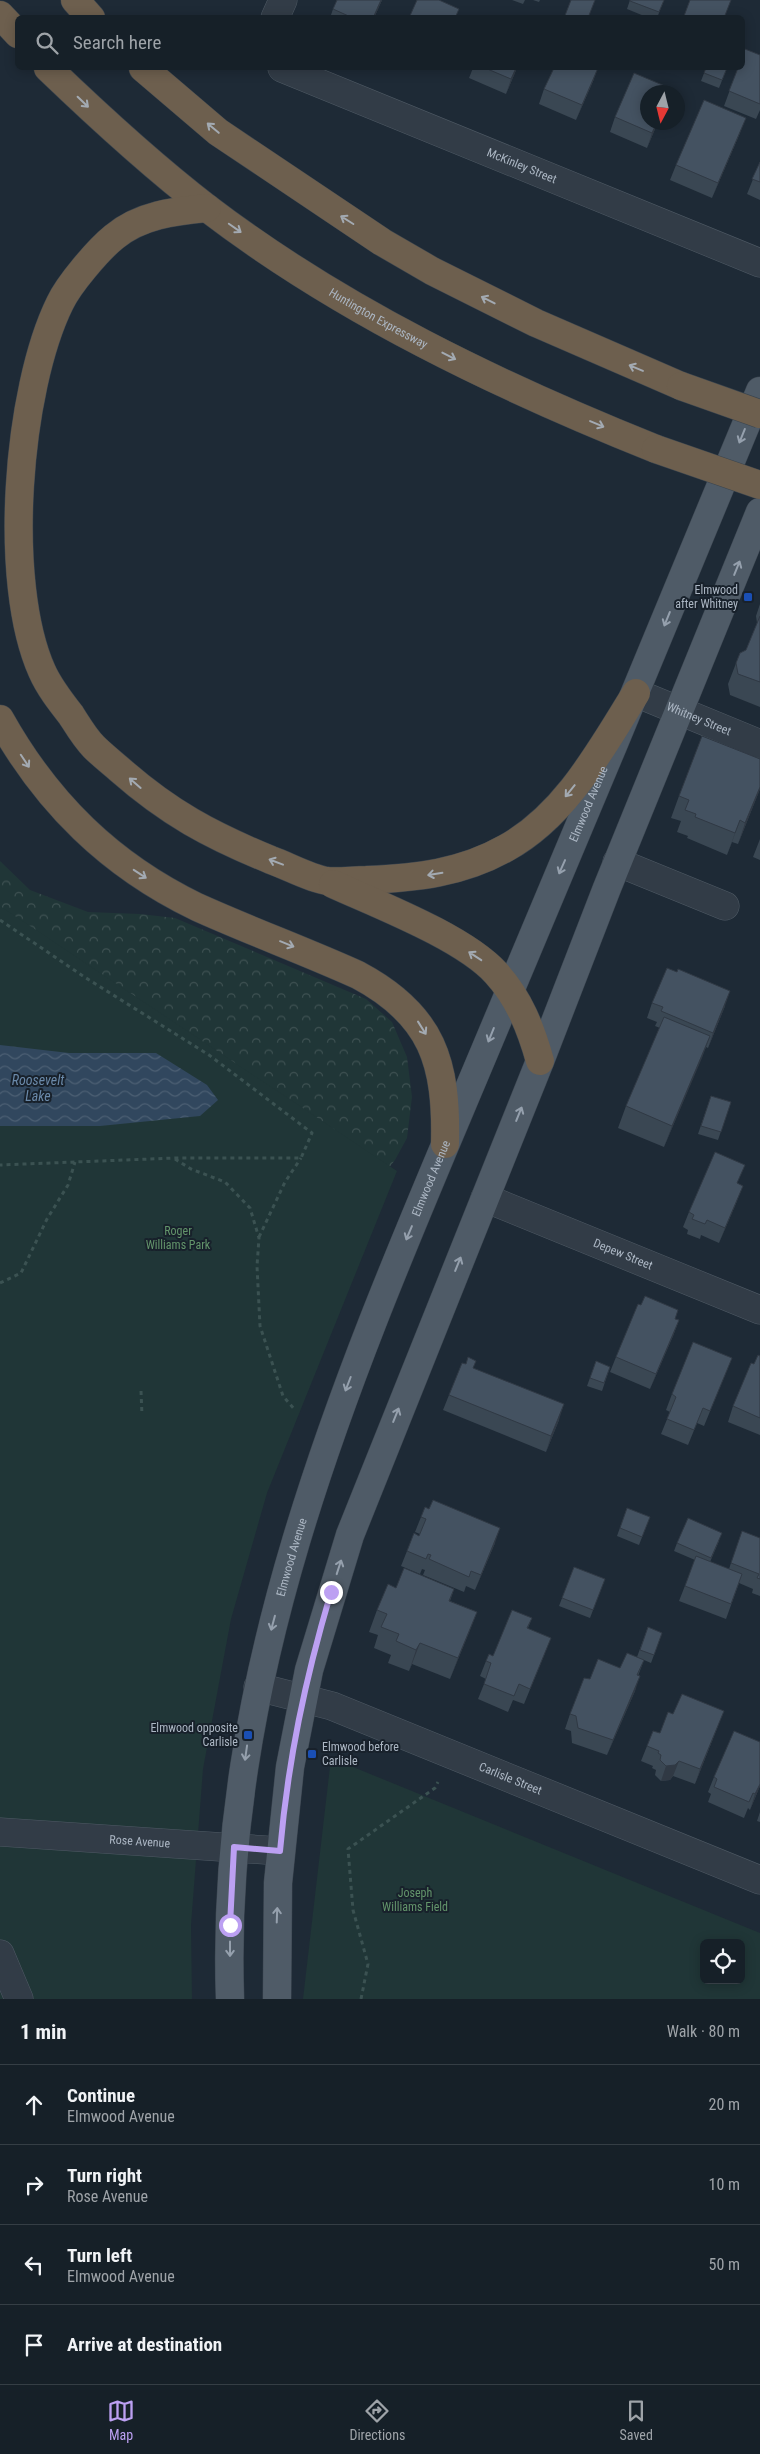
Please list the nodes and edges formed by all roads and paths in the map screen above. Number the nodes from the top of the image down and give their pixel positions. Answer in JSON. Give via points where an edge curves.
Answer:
{"nodes":[{"id":1,"x":75,"y":0,"type":"edge"},
{"id":2,"x":282,"y":0,"type":"edge"},
{"id":3,"x":0,"y":15,"type":"edge"},
{"id":4,"x":88,"y":15,"type":"edge"},
{"id":5,"x":276,"y":15,"type":"edge"},
{"id":6,"x":15,"y":31,"type":"edge"},
{"id":7,"x":50,"y":70,"type":"edge"},
{"id":8,"x":145,"y":70,"type":"edge"},
{"id":9,"x":287,"y":70,"type":"edge"},
{"id":10,"x":207,"y":208,"type":"junction"},
{"id":11,"x":760,"y":263,"type":"edge"},
{"id":12,"x":760,"y":391,"type":"edge"},
{"id":13,"x":760,"y":414,"type":"edge"},
{"id":14,"x":760,"y":485,"type":"edge"},
{"id":15,"x":760,"y":512,"type":"edge"},
{"id":16,"x":636,"y":693,"type":"junction"},
{"id":17,"x":679,"y":711,"type":"junction"},
{"id":18,"x":0,"y":719,"type":"edge"},
{"id":19,"x":760,"y":744,"type":"edge"},
{"id":20,"x":618,"y":862,"type":"junction"},
{"id":21,"x":325,"y":881,"type":"junction"},
{"id":22,"x":725,"y":906,"type":"dead end"},
{"id":23,"x":0,"y":920,"type":"edge"},
{"id":24,"x":510,"y":990,"type":"junction"},
{"id":25,"x":540,"y":1061,"type":"junction"},
{"id":26,"x":445,"y":1144,"type":"junction"},
{"id":27,"x":175,"y":1158,"type":"junction"},
{"id":28,"x":301,"y":1158,"type":"junction"},
{"id":29,"x":75,"y":1162,"type":"junction"},
{"id":30,"x":0,"y":1165,"type":"edge"},
{"id":31,"x":485,"y":1198,"type":"junction"},
{"id":32,"x":259,"y":1238,"type":"junction"},
{"id":33,"x":0,"y":1283,"type":"edge"},
{"id":34,"x":760,"y":1310,"type":"edge"},
{"id":35,"x":141,"y":1391,"type":"dead end"},
{"id":36,"x":295,"y":1410,"type":"dead end"},
{"id":37,"x":142,"y":1415,"type":"dead end"},
{"id":38,"x":258,"y":1688,"type":"junction"},
{"id":39,"x":302,"y":1698,"type":"junction"},
{"id":40,"x":450,"y":1754,"type":"junction"},
{"id":41,"x":0,"y":1832,"type":"edge"},
{"id":42,"x":234,"y":1847,"type":"junction"},
{"id":43,"x":280,"y":1851,"type":"junction"},
{"id":44,"x":760,"y":1880,"type":"edge"},
{"id":45,"x":0,"y":1954,"type":"edge"},
{"id":46,"x":19,"y":1999,"type":"edge"},
{"id":47,"x":230,"y":1999,"type":"edge"},
{"id":48,"x":277,"y":1999,"type":"edge"},
{"id":49,"x":361,"y":1999,"type":"edge"}],
"edges":[{"from":1,"to":4,"type":"highway"},
{"from":2,"to":5,"type":"street"},
{"from":3,"to":6,"type":"highway"},
{"from":7,"to":10,"type":"highway","name":"Huntington Expressway","one_way":true,"via":[[138,151]]},
{"from":13,"to":8,"type":"highway","one_way":true,"bridge":true,"via":[[681,386],[536,323],[382,242],[218,132]]},
{"from":9,"to":11,"type":"street","name":"McKinley Street"},
{"from":10,"to":14,"type":"highway","name":"Huntington Expressway","one_way":true,"bridge":true,"via":[[290,265],[391,325],[500,382],[656,449]]},
{"from":21,"to":10,"type":"highway","one_way":true,"via":[[226,842],[152,798],[94,747],[56,695],[32,646],[19,552],[24,437],[37,364],[60,301],[116,235],[171,211]]},
{"from":12,"to":16,"type":"main road","name":"Elmwood Avenue","one_way":true},
{"from":17,"to":15,"type":"main road","one_way":true},
{"from":16,"to":17,"type":"street","name":"Whitney Street"},
{"from":16,"to":21,"type":"highway","one_way":true,"via":[[600,750],[559,804],[534,829],[508,847],[479,862],[445,872],[414,877]]},
{"from":16,"to":24,"type":"main road","name":"Elmwood Avenue","one_way":true},
{"from":17,"to":19,"type":"street","name":"Whitney Street"},
{"from":17,"to":20,"type":"main road"},
{"from":18,"to":26,"type":"highway","one_way":true,"via":[[36,778],[58,805],[84,831],[131,868],[196,906],[358,974],[402,1003],[418,1022],[438,1061],[443,1081]]},
{"from":20,"to":22,"type":"street"},
{"from":20,"to":25,"type":"main road"},
{"from":24,"to":21,"type":"highway","one_way":true,"via":[[496,973],[466,950],[391,910]]},
{"from":23,"to":28,"type":"path","via":[[209,1055],[312,1134]]},
{"from":24,"to":25,"type":"highway","via":[[527,1020]]},
{"from":24,"to":26,"type":"main road","name":"Elmwood Avenue","one_way":true},
{"from":31,"to":25,"type":"main road","one_way":true},
{"from":26,"to":38,"type":"main road","name":"Elmwood Avenue","one_way":true,"via":[[319,1462],[285,1578]]},
{"from":27,"to":28,"type":"path"},
{"from":27,"to":29,"type":"path"},
{"from":27,"to":32,"type":"path","via":[[191,1169],[225,1182],[250,1208]]},
{"from":28,"to":32,"type":"path","via":[[285,1182]]},
{"from":29,"to":30,"type":"path"},
{"from":29,"to":33,"type":"path","via":[[68,1185],[20,1273]]},
{"from":31,"to":34,"type":"street","name":"Depew Street"},
{"from":39,"to":31,"type":"main road","one_way":true,"via":[[317,1638],[350,1535]]},
{"from":32,"to":36,"type":"path","via":[[260,1326],[284,1396]]},
{"from":35,"to":37,"type":"path"},
{"from":38,"to":39,"type":"street","name":"Carlisle Street"},
{"from":38,"to":42,"type":"main road","name":"Elmwood Avenue","one_way":true,"via":[[246,1747]]},
{"from":39,"to":40,"type":"street","name":"Carlisle Street","via":[[332,1706]]},
{"from":39,"to":43,"type":"main road"},
{"from":40,"to":44,"type":"street","name":"Carlisle Street"},
{"from":40,"to":49,"type":"path","via":[[436,1788],[348,1849],[353,1910],[368,1964]]},
{"from":41,"to":42,"type":"street","name":"Rose Avenue"},
{"from":42,"to":43,"type":"street","name":"Rose Avenue"},
{"from":42,"to":47,"type":"main road","name":"Elmwood Avenue","one_way":true},
{"from":48,"to":43,"type":"main road","one_way":true},
{"from":45,"to":46,"type":"street"}]}
